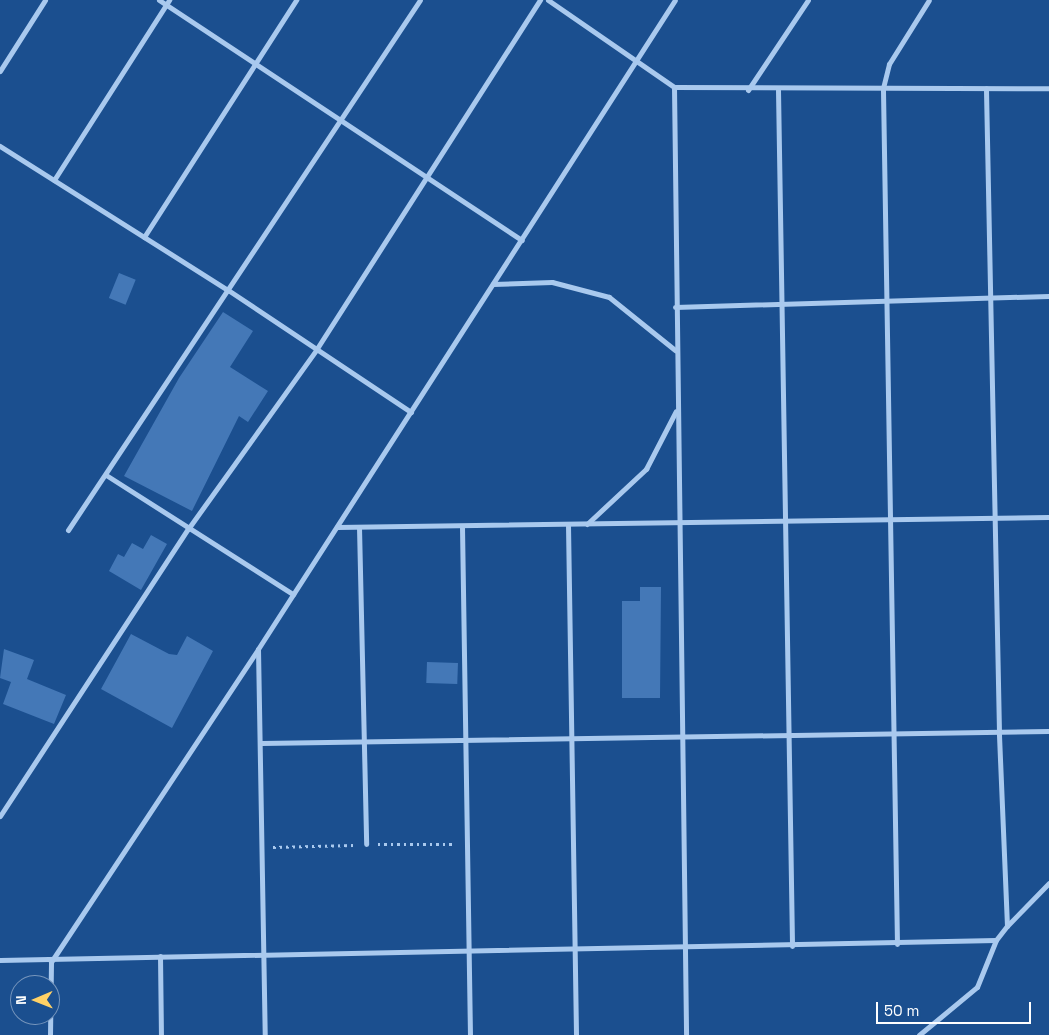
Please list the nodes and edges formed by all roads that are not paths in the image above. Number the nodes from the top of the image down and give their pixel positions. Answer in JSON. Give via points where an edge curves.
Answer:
{"nodes":[{"id":1,"x":45,"y":0,"type":"edge"},
{"id":2,"x":159,"y":0,"type":"edge"},
{"id":3,"x":296,"y":0,"type":"edge"},
{"id":4,"x":420,"y":0,"type":"edge"},
{"id":5,"x":540,"y":0,"type":"edge"},
{"id":6,"x":548,"y":0,"type":"edge"},
{"id":7,"x":675,"y":0,"type":"edge"},
{"id":8,"x":808,"y":0,"type":"edge"},
{"id":9,"x":929,"y":0,"type":"edge"},
{"id":10,"x":167,"y":2,"type":"edge"},
{"id":11,"x":637,"y":58,"type":"junction"},
{"id":12,"x":254,"y":65,"type":"junction"},
{"id":13,"x":0,"y":71,"type":"edge"},
{"id":14,"x":674,"y":87,"type":"junction"},
{"id":15,"x":884,"y":88,"type":"junction"},
{"id":16,"x":986,"y":88,"type":"junction"},
{"id":17,"x":1049,"y":88,"type":"edge"},
{"id":18,"x":748,"y":90,"type":"junction"},
{"id":19,"x":778,"y":90,"type":"junction"},
{"id":20,"x":344,"y":120,"type":"junction"},
{"id":21,"x":0,"y":146,"type":"edge"},
{"id":22,"x":426,"y":178,"type":"junction"},
{"id":23,"x":54,"y":180,"type":"junction"},
{"id":24,"x":144,"y":237,"type":"junction"},
{"id":25,"x":522,"y":240,"type":"junction"},
{"id":26,"x":493,"y":284,"type":"junction"},
{"id":27,"x":228,"y":290,"type":"junction"},
{"id":28,"x":992,"y":296,"type":"junction"},
{"id":29,"x":1049,"y":296,"type":"edge"},
{"id":30,"x":887,"y":299,"type":"junction"},
{"id":31,"x":782,"y":305,"type":"junction"},
{"id":32,"x":675,"y":307,"type":"junction"},
{"id":33,"x":316,"y":350,"type":"junction"},
{"id":34,"x":675,"y":350,"type":"junction"},
{"id":35,"x":676,"y":410,"type":"junction"},
{"id":36,"x":411,"y":412,"type":"junction"},
{"id":37,"x":106,"y":475,"type":"junction"},
{"id":38,"x":1049,"y":517,"type":"edge"},
{"id":39,"x":995,"y":518,"type":"junction"},
{"id":40,"x":891,"y":520,"type":"junction"},
{"id":41,"x":785,"y":522,"type":"junction"},
{"id":42,"x":678,"y":523,"type":"junction"},
{"id":43,"x":568,"y":525,"type":"junction"},
{"id":44,"x":587,"y":525,"type":"junction"},
{"id":45,"x":462,"y":526,"type":"junction"},
{"id":46,"x":337,"y":527,"type":"junction"},
{"id":47,"x":359,"y":527,"type":"junction"},
{"id":48,"x":188,"y":529,"type":"junction"},
{"id":49,"x":68,"y":530,"type":"dead end"},
{"id":50,"x":293,"y":594,"type":"junction"},
{"id":51,"x":258,"y":649,"type":"junction"},
{"id":52,"x":1049,"y":731,"type":"edge"},
{"id":53,"x":999,"y":732,"type":"junction"},
{"id":54,"x":894,"y":733,"type":"junction"},
{"id":55,"x":788,"y":735,"type":"junction"},
{"id":56,"x":682,"y":736,"type":"junction"},
{"id":57,"x":572,"y":738,"type":"junction"},
{"id":58,"x":466,"y":740,"type":"junction"},
{"id":59,"x":365,"y":742,"type":"junction"},
{"id":60,"x":261,"y":743,"type":"junction"},
{"id":61,"x":0,"y":816,"type":"edge"},
{"id":62,"x":366,"y":844,"type":"dead end"},
{"id":63,"x":1049,"y":883,"type":"edge"},
{"id":64,"x":1007,"y":926,"type":"junction"},
{"id":65,"x":996,"y":940,"type":"junction"},
{"id":66,"x":897,"y":944,"type":"junction"},
{"id":67,"x":792,"y":946,"type":"junction"},
{"id":68,"x":685,"y":948,"type":"junction"},
{"id":69,"x":575,"y":949,"type":"junction"},
{"id":70,"x":469,"y":951,"type":"junction"},
{"id":71,"x":264,"y":954,"type":"junction"},
{"id":72,"x":160,"y":956,"type":"junction"},
{"id":73,"x":0,"y":960,"type":"edge"},
{"id":74,"x":51,"y":962,"type":"junction"},
{"id":75,"x":50,"y":1035,"type":"edge"},
{"id":76,"x":161,"y":1035,"type":"edge"},
{"id":77,"x":265,"y":1035,"type":"edge"},
{"id":78,"x":470,"y":1035,"type":"edge"},
{"id":79,"x":576,"y":1035,"type":"edge"},
{"id":80,"x":686,"y":1035,"type":"edge"},
{"id":81,"x":919,"y":1035,"type":"edge"}],
"edges":[{"from":1,"to":13,"type":"street"},
{"from":2,"to":10,"type":"street"},
{"from":3,"to":12,"type":"street"},
{"from":4,"to":20,"type":"street"},
{"from":5,"to":22,"type":"street"},
{"from":6,"to":11,"type":"street"},
{"from":7,"to":11,"type":"street"},
{"from":8,"to":18,"type":"street"},
{"from":9,"to":15,"type":"street","via":[[888,64]]},
{"from":10,"to":12,"type":"street"},
{"from":10,"to":23,"type":"street"},
{"from":11,"to":14,"type":"street"},
{"from":11,"to":25,"type":"street"},
{"from":12,"to":20,"type":"street"},
{"from":12,"to":24,"type":"street"},
{"from":14,"to":18,"type":"street"},
{"from":14,"to":32,"type":"street"},
{"from":15,"to":16,"type":"street"},
{"from":15,"to":19,"type":"street"},
{"from":15,"to":30,"type":"street"},
{"from":16,"to":17,"type":"street"},
{"from":16,"to":28,"type":"street"},
{"from":18,"to":19,"type":"street"},
{"from":19,"to":31,"type":"street"},
{"from":20,"to":22,"type":"street"},
{"from":20,"to":27,"type":"street"},
{"from":21,"to":23,"type":"street"},
{"from":22,"to":25,"type":"street"},
{"from":22,"to":33,"type":"street"},
{"from":23,"to":24,"type":"street"},
{"from":24,"to":27,"type":"street"},
{"from":25,"to":26,"type":"street"},
{"from":26,"to":34,"type":"street","via":[[552,282],[609,297]]},
{"from":26,"to":36,"type":"street"},
{"from":27,"to":33,"type":"street"},
{"from":27,"to":37,"type":"street"},
{"from":28,"to":29,"type":"street"},
{"from":28,"to":30,"type":"street"},
{"from":28,"to":39,"type":"street"},
{"from":30,"to":31,"type":"street"},
{"from":30,"to":40,"type":"street"},
{"from":31,"to":32,"type":"street"},
{"from":31,"to":41,"type":"street"},
{"from":32,"to":34,"type":"street"},
{"from":33,"to":36,"type":"street"},
{"from":33,"to":48,"type":"street"},
{"from":34,"to":35,"type":"street"},
{"from":35,"to":42,"type":"street"},
{"from":35,"to":44,"type":"street","via":[[646,469]]},
{"from":36,"to":46,"type":"street"},
{"from":37,"to":48,"type":"street"},
{"from":37,"to":49,"type":"street"},
{"from":38,"to":39,"type":"street"},
{"from":39,"to":40,"type":"street"},
{"from":39,"to":53,"type":"street"},
{"from":40,"to":41,"type":"street"},
{"from":40,"to":54,"type":"street"},
{"from":41,"to":42,"type":"street"},
{"from":41,"to":55,"type":"street"},
{"from":42,"to":44,"type":"street"},
{"from":42,"to":56,"type":"street"},
{"from":43,"to":44,"type":"street"},
{"from":43,"to":45,"type":"street"},
{"from":43,"to":57,"type":"street"},
{"from":45,"to":47,"type":"street"},
{"from":45,"to":58,"type":"street"},
{"from":46,"to":47,"type":"street"},
{"from":46,"to":50,"type":"street"},
{"from":47,"to":59,"type":"street"},
{"from":48,"to":50,"type":"street"},
{"from":48,"to":61,"type":"street"},
{"from":50,"to":51,"type":"street"},
{"from":51,"to":60,"type":"street"},
{"from":51,"to":74,"type":"street"},
{"from":52,"to":53,"type":"street"},
{"from":53,"to":54,"type":"street"},
{"from":53,"to":64,"type":"street"},
{"from":54,"to":55,"type":"street"},
{"from":54,"to":66,"type":"street"},
{"from":55,"to":56,"type":"street"},
{"from":55,"to":67,"type":"street"},
{"from":56,"to":57,"type":"street"},
{"from":56,"to":68,"type":"street"},
{"from":57,"to":58,"type":"street"},
{"from":57,"to":69,"type":"street"},
{"from":58,"to":59,"type":"street"},
{"from":58,"to":70,"type":"street"},
{"from":59,"to":60,"type":"street"},
{"from":59,"to":62,"type":"street"},
{"from":60,"to":71,"type":"street"},
{"from":63,"to":64,"type":"street"},
{"from":64,"to":65,"type":"street"},
{"from":65,"to":66,"type":"street"},
{"from":65,"to":81,"type":"street","via":[[977,987]]},
{"from":66,"to":67,"type":"street"},
{"from":67,"to":68,"type":"street"},
{"from":68,"to":69,"type":"street"},
{"from":68,"to":80,"type":"street"},
{"from":69,"to":70,"type":"street"},
{"from":69,"to":79,"type":"street"},
{"from":70,"to":71,"type":"street"},
{"from":70,"to":78,"type":"street"},
{"from":71,"to":72,"type":"street"},
{"from":71,"to":77,"type":"street"},
{"from":72,"to":74,"type":"street"},
{"from":72,"to":76,"type":"street"},
{"from":73,"to":74,"type":"street"},
{"from":74,"to":75,"type":"street"}]}
